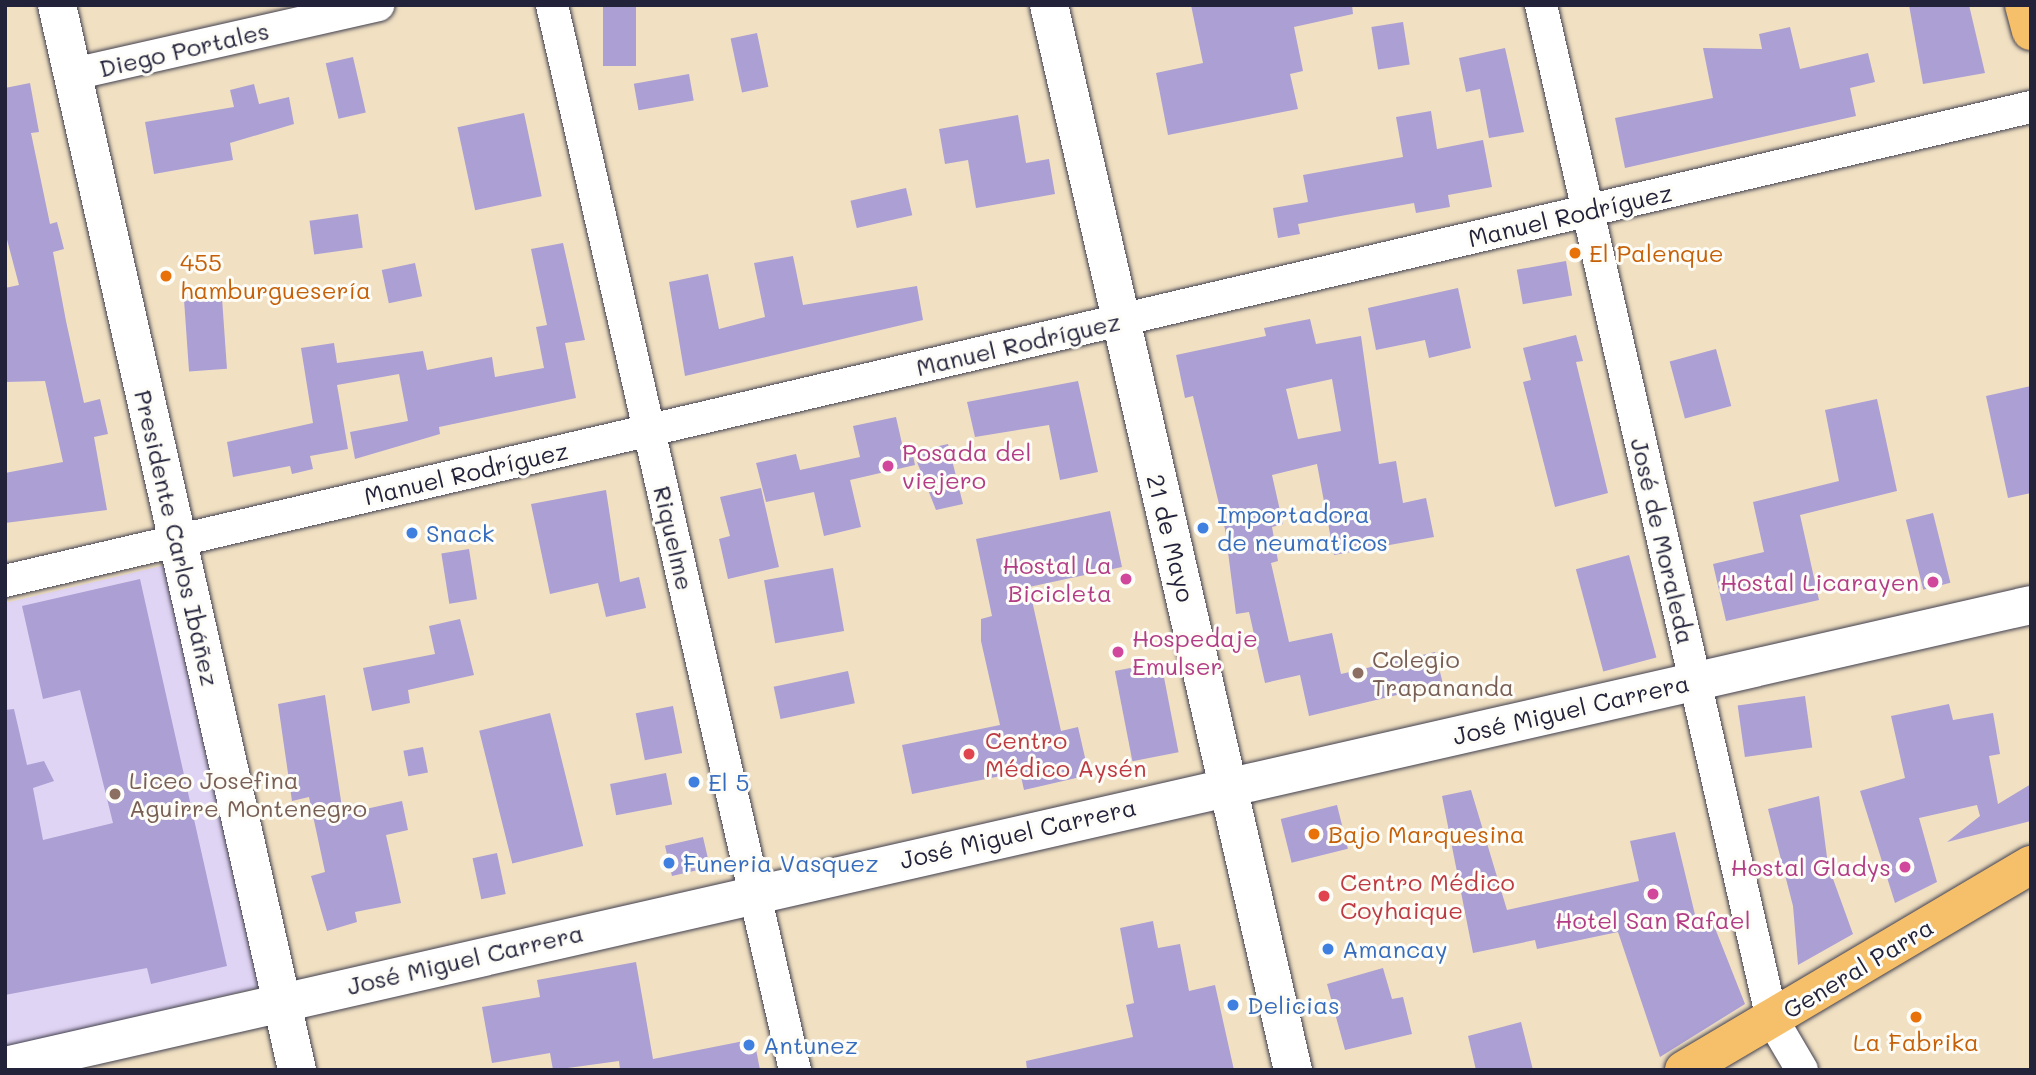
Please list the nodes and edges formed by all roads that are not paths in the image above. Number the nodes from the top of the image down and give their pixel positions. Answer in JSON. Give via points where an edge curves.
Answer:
{"nodes":[{"id":1,"x":57,"y":5,"type":"edge"},
{"id":2,"x":378,"y":5,"type":"edge"},
{"id":3,"x":552,"y":5,"type":"edge"},
{"id":4,"x":1049,"y":5,"type":"edge"},
{"id":5,"x":1541,"y":5,"type":"edge"},
{"id":6,"x":2024,"y":5,"type":"edge"},
{"id":7,"x":307,"y":13,"type":"edge"},
{"id":8,"x":2031,"y":31,"type":"edge"},
{"id":9,"x":73,"y":74,"type":"junction"},
{"id":10,"x":2031,"y":107,"type":"edge"},
{"id":11,"x":1586,"y":211,"type":"junction"},
{"id":12,"x":1118,"y":320,"type":"junction"},
{"id":13,"x":649,"y":430,"type":"junction"},
{"id":14,"x":178,"y":540,"type":"junction"},
{"id":15,"x":5,"y":581,"type":"edge"},
{"id":16,"x":2031,"y":605,"type":"edge"},
{"id":17,"x":1696,"y":681,"type":"junction"},
{"id":18,"x":1229,"y":786,"type":"junction"},
{"id":19,"x":2031,"y":865,"type":"edge"},
{"id":20,"x":754,"y":893,"type":"junction"},
{"id":21,"x":281,"y":1000,"type":"junction"},
{"id":22,"x":1772,"y":1019,"type":"junction"},
{"id":23,"x":5,"y":1066,"type":"edge"},
{"id":24,"x":297,"y":1070,"type":"edge"},
{"id":25,"x":795,"y":1070,"type":"edge"},
{"id":26,"x":1293,"y":1070,"type":"edge"},
{"id":27,"x":1684,"y":1070,"type":"edge"},
{"id":28,"x":1802,"y":1070,"type":"edge"}],
"edges":[{"from":1,"to":9,"type":"street","name":"Presidente Carlos Ibáñez"},
{"from":2,"to":7,"type":"street","name":"Diego Portales"},
{"from":3,"to":13,"type":"street","name":"Riquelme"},
{"from":4,"to":12,"type":"street","name":"21 de Mayo"},
{"from":5,"to":11,"type":"street","name":"José de Moraleda"},
{"from":6,"to":8,"type":"main road"},
{"from":7,"to":9,"type":"street","name":"Diego Portales"},
{"from":9,"to":14,"type":"street","name":"Presidente Carlos Ibáñez"},
{"from":10,"to":11,"type":"street","name":"Manuel Rodríguez"},
{"from":11,"to":12,"type":"street","name":"Manuel Rodríguez"},
{"from":11,"to":17,"type":"street","name":"José de Moraleda"},
{"from":12,"to":13,"type":"street","name":"Manuel Rodríguez"},
{"from":12,"to":18,"type":"street","name":"21 de Mayo"},
{"from":13,"to":14,"type":"street","name":"Manuel Rodríguez"},
{"from":13,"to":20,"type":"street","name":"Riquelme"},
{"from":14,"to":15,"type":"street","name":"Manuel Rodríguez"},
{"from":14,"to":21,"type":"street","name":"Presidente Carlos Ibáñez"},
{"from":16,"to":17,"type":"street","name":"José Miguel Carrera"},
{"from":17,"to":18,"type":"street","name":"José Miguel Carrera"},
{"from":17,"to":22,"type":"street","name":"José de Moraleda"},
{"from":18,"to":20,"type":"street","name":"José Miguel Carrera"},
{"from":18,"to":26,"type":"street","name":"21 de Mayo"},
{"from":19,"to":22,"type":"main road","name":"General Parra"},
{"from":20,"to":21,"type":"street","name":"José Miguel Carrera"},
{"from":20,"to":25,"type":"street","name":"Riquelme"},
{"from":21,"to":23,"type":"street","name":"José Miguel Carrera"},
{"from":21,"to":24,"type":"street","name":"Presidente Carlos Ibáñez"},
{"from":22,"to":27,"type":"main road","name":"General Parra"},
{"from":22,"to":28,"type":"street","name":"José de Moraleda"}]}
